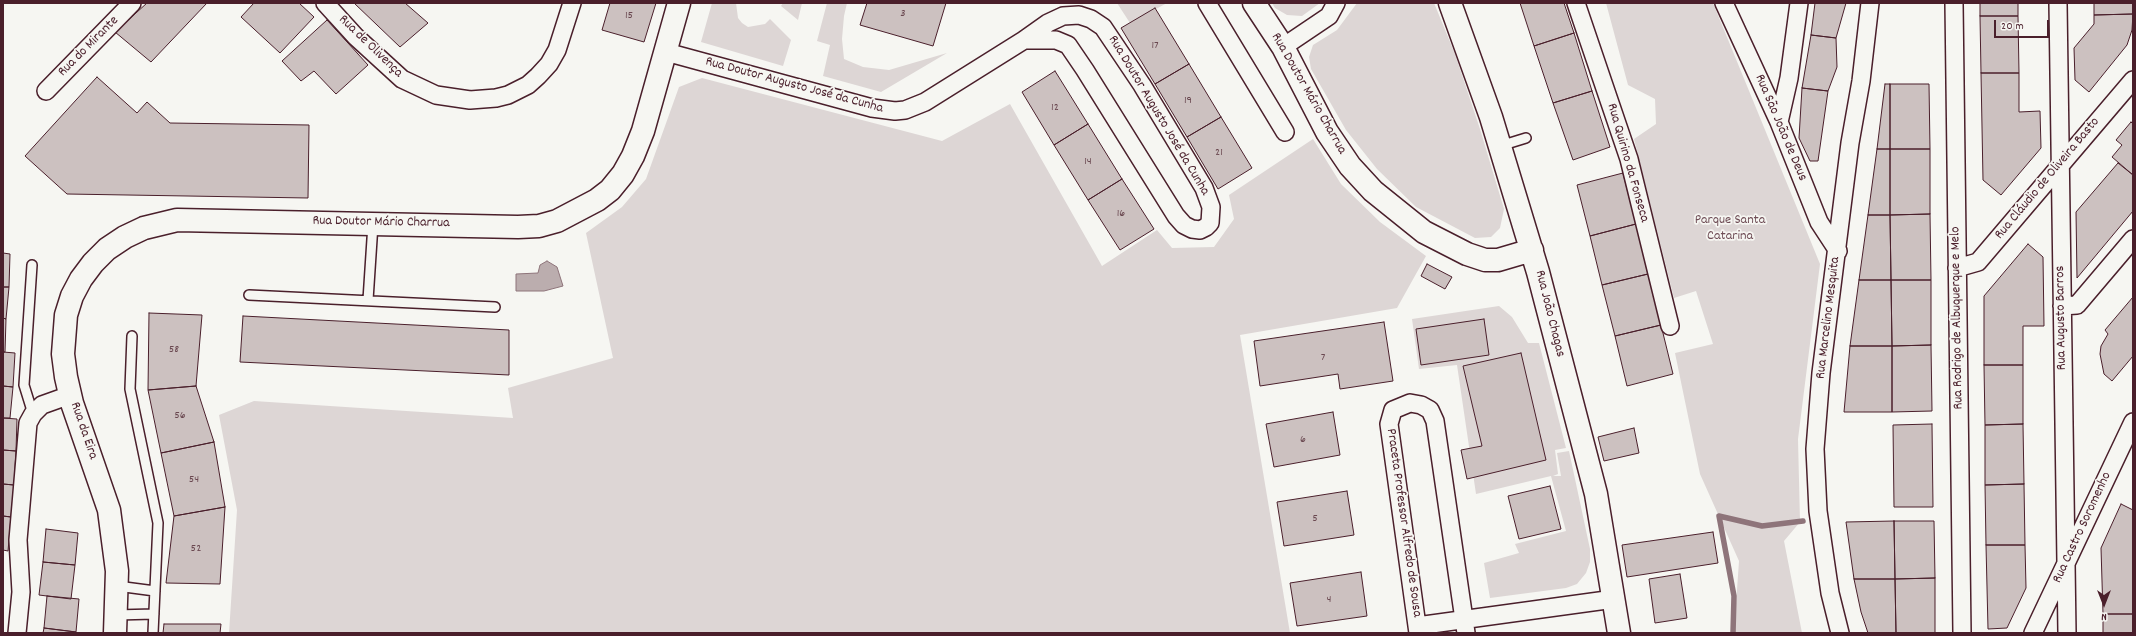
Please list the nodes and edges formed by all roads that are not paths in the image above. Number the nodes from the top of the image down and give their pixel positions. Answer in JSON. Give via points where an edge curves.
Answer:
{"nodes":[{"id":1,"x":132,"y":3,"type":"edge"},
{"id":2,"x":325,"y":3,"type":"edge"},
{"id":3,"x":572,"y":3,"type":"edge"},
{"id":4,"x":679,"y":3,"type":"edge"},
{"id":5,"x":1207,"y":3,"type":"edge"},
{"id":6,"x":1254,"y":3,"type":"edge"},
{"id":7,"x":1336,"y":3,"type":"edge"},
{"id":8,"x":1450,"y":3,"type":"edge"},
{"id":9,"x":1576,"y":3,"type":"edge"},
{"id":10,"x":1724,"y":3,"type":"edge"},
{"id":11,"x":1799,"y":3,"type":"edge"},
{"id":12,"x":1870,"y":3,"type":"edge"},
{"id":13,"x":1954,"y":3,"type":"edge"},
{"id":14,"x":2058,"y":3,"type":"edge"},
{"id":15,"x":1024,"y":40,"type":"junction"},
{"id":16,"x":1283,"y":48,"type":"junction"},
{"id":17,"x":666,"y":52,"type":"junction"},
{"id":18,"x":2133,"y":80,"type":"edge"},
{"id":19,"x":46,"y":91,"type":"dead end"},
{"id":20,"x":1779,"y":122,"type":"junction"},
{"id":21,"x":1285,"y":132,"type":"dead end"},
{"id":22,"x":1526,"y":138,"type":"dead end"},
{"id":23,"x":1500,"y":146,"type":"junction"},
{"id":24,"x":2059,"y":167,"type":"junction"},
{"id":25,"x":373,"y":222,"type":"junction"},
{"id":26,"x":2133,"y":239,"type":"edge"},
{"id":27,"x":1532,"y":250,"type":"junction"},
{"id":28,"x":1838,"y":251,"type":"junction"},
{"id":29,"x":32,"y":265,"type":"dead end"},
{"id":30,"x":1957,"y":268,"type":"junction"},
{"id":31,"x":249,"y":295,"type":"dead end"},
{"id":32,"x":368,"y":300,"type":"junction"},
{"id":33,"x":2062,"y":306,"type":"junction"},
{"id":34,"x":495,"y":307,"type":"dead end"},
{"id":35,"x":1670,"y":326,"type":"dead end"},
{"id":36,"x":132,"y":336,"type":"dead end"},
{"id":37,"x":70,"y":395,"type":"junction"},
{"id":38,"x":33,"y":414,"type":"junction"},
{"id":39,"x":2133,"y":422,"type":"edge"},
{"id":40,"x":2066,"y":565,"type":"junction"},
{"id":41,"x":117,"y":586,"type":"junction"},
{"id":42,"x":155,"y":591,"type":"junction"},
{"id":43,"x":1614,"y":599,"type":"junction"},
{"id":44,"x":154,"y":614,"type":"junction"},
{"id":45,"x":116,"y":624,"type":"edge"},
{"id":46,"x":1465,"y":627,"type":"edge"},
{"id":47,"x":1418,"y":630,"type":"edge"},
{"id":48,"x":17,"y":633,"type":"edge"},
{"id":49,"x":153,"y":633,"type":"edge"},
{"id":50,"x":1619,"y":633,"type":"edge"},
{"id":51,"x":1840,"y":633,"type":"edge"},
{"id":52,"x":1962,"y":633,"type":"edge"},
{"id":53,"x":2033,"y":633,"type":"edge"},
{"id":54,"x":2067,"y":633,"type":"edge"}],
"edges":[{"from":1,"to":19,"type":"street","name":"Rua do Mirante"},
{"from":2,"to":3,"type":"street","name":"Rua de Olivença","via":[[402,79],[425,91],[458,99],[496,98],[528,85],[549,64],[562,40]]},
{"from":4,"to":17,"type":"street","name":"Rua Doutor Mário Charrua"},
{"from":5,"to":21,"type":"street"},
{"from":6,"to":16,"type":"street","name":"Rua Doutor Mário Charrua"},
{"from":7,"to":16,"type":"street","via":[[1328,16]]},
{"from":8,"to":23,"type":"street","name":"Rua João Chagas"},
{"from":9,"to":35,"type":"street","name":"Rua Quirino da Fonseca","via":[[1628,159]]},
{"from":10,"to":20,"type":"street","name":"Rua São João de Deus"},
{"from":11,"to":20,"type":"street","via":[[1789,78]]},
{"from":12,"to":28,"type":"street","name":"Rua Marcelino Mesquita"},
{"from":13,"to":30,"type":"street","name":"Rua Rodrigo de Albuquerque e Melo"},
{"from":14,"to":24,"type":"street","name":"Rua Augusto Barros"},
{"from":15,"to":15,"type":"street","name":"Rua Doutor Augusto José da Cunha","via":[[1044,39],[1068,45],[1149,169],[1176,216],[1192,229],[1200,230],[1206,227],[1210,223],[1211,208],[1206,193],[1142,85],[1103,27],[1079,15],[1063,16]]},
{"from":15,"to":17,"type":"street","name":"Rua Doutor Augusto José da Cunha","via":[[924,102],[905,110],[895,111],[872,108]]},
{"from":16,"to":27,"type":"street","name":"Rua Doutor Mário Charrua","via":[[1327,132],[1350,166],[1403,216],[1424,232],[1454,248],[1485,260],[1498,260]]},
{"from":17,"to":25,"type":"street","name":"Rua Doutor Mário Charrua","via":[[633,156],[610,190],[597,200],[557,221],[539,226]]},
{"from":18,"to":24,"type":"street","name":"Rua Cláudio de Oliveira Basto"},
{"from":20,"to":28,"type":"street","name":"Rua São João de Deus","via":[[1819,222]]},
{"from":22,"to":23,"type":"lane"},
{"from":23,"to":27,"type":"street","name":"Rua João Chagas"},
{"from":24,"to":30,"type":"street","name":"Rua Cláudio de Oliveira Basto","via":[[1978,262]]},
{"from":24,"to":33,"type":"street","name":"Rua Augusto Barros"},
{"from":25,"to":32,"type":"lane"},
{"from":25,"to":37,"type":"street","name":"Rua Doutor Mário Charrua","via":[[177,220],[144,228],[125,237],[106,249],[93,263],[81,278],[72,296],[63,334]]},
{"from":26,"to":33,"type":"street","via":[[2077,305]]},
{"from":27,"to":43,"type":"street","name":"Rua João Chagas","via":[[1596,494]]},
{"from":28,"to":51,"type":"street","name":"Rua Marcelino Mesquita","via":[[1815,449],[1818,511],[1830,593]]},
{"from":29,"to":38,"type":"lane","via":[[24,385]]},
{"from":30,"to":52,"type":"street","name":"Rua Rodrigo de Albuquerque e Melo"},
{"from":31,"to":32,"type":"lane"},
{"from":32,"to":34,"type":"lane"},
{"from":33,"to":40,"type":"street","name":"Rua Augusto Barros"},
{"from":36,"to":42,"type":"lane","via":[[130,389],[158,514]]},
{"from":37,"to":38,"type":"street","name":"Rua da Eira","via":[[42,404]]},
{"from":37,"to":41,"type":"street","name":"Rua da Eira","via":[[109,510]]},
{"from":38,"to":48,"type":"street","via":[[28,423],[18,540],[21,592]]},
{"from":39,"to":40,"type":"street","name":"Rua Castro Soromenho"},
{"from":40,"to":53,"type":"street","name":"Rua Castro Soromenho"},
{"from":40,"to":54,"type":"street","name":"Rua Augusto Barros"},
{"from":41,"to":42,"type":"lane"},
{"from":41,"to":45,"type":"street","name":"Rua da Eira"},
{"from":42,"to":44,"type":"lane"},
{"from":43,"to":46,"type":"street","name":"Praceta Professor Alfredo de Sousa"},
{"from":43,"to":50,"type":"street","name":"Rua João Chagas"},
{"from":44,"to":45,"type":"lane"},
{"from":44,"to":49,"type":"lane"},
{"from":46,"to":47,"type":"street","name":"Praceta Professor Alfredo de Sousa"},
{"from":46,"to":47,"type":"street","name":"Praceta Professor Alfredo de Sousa","via":[[1435,421],[1430,410],[1410,403],[1392,410],[1389,424]]}]}
